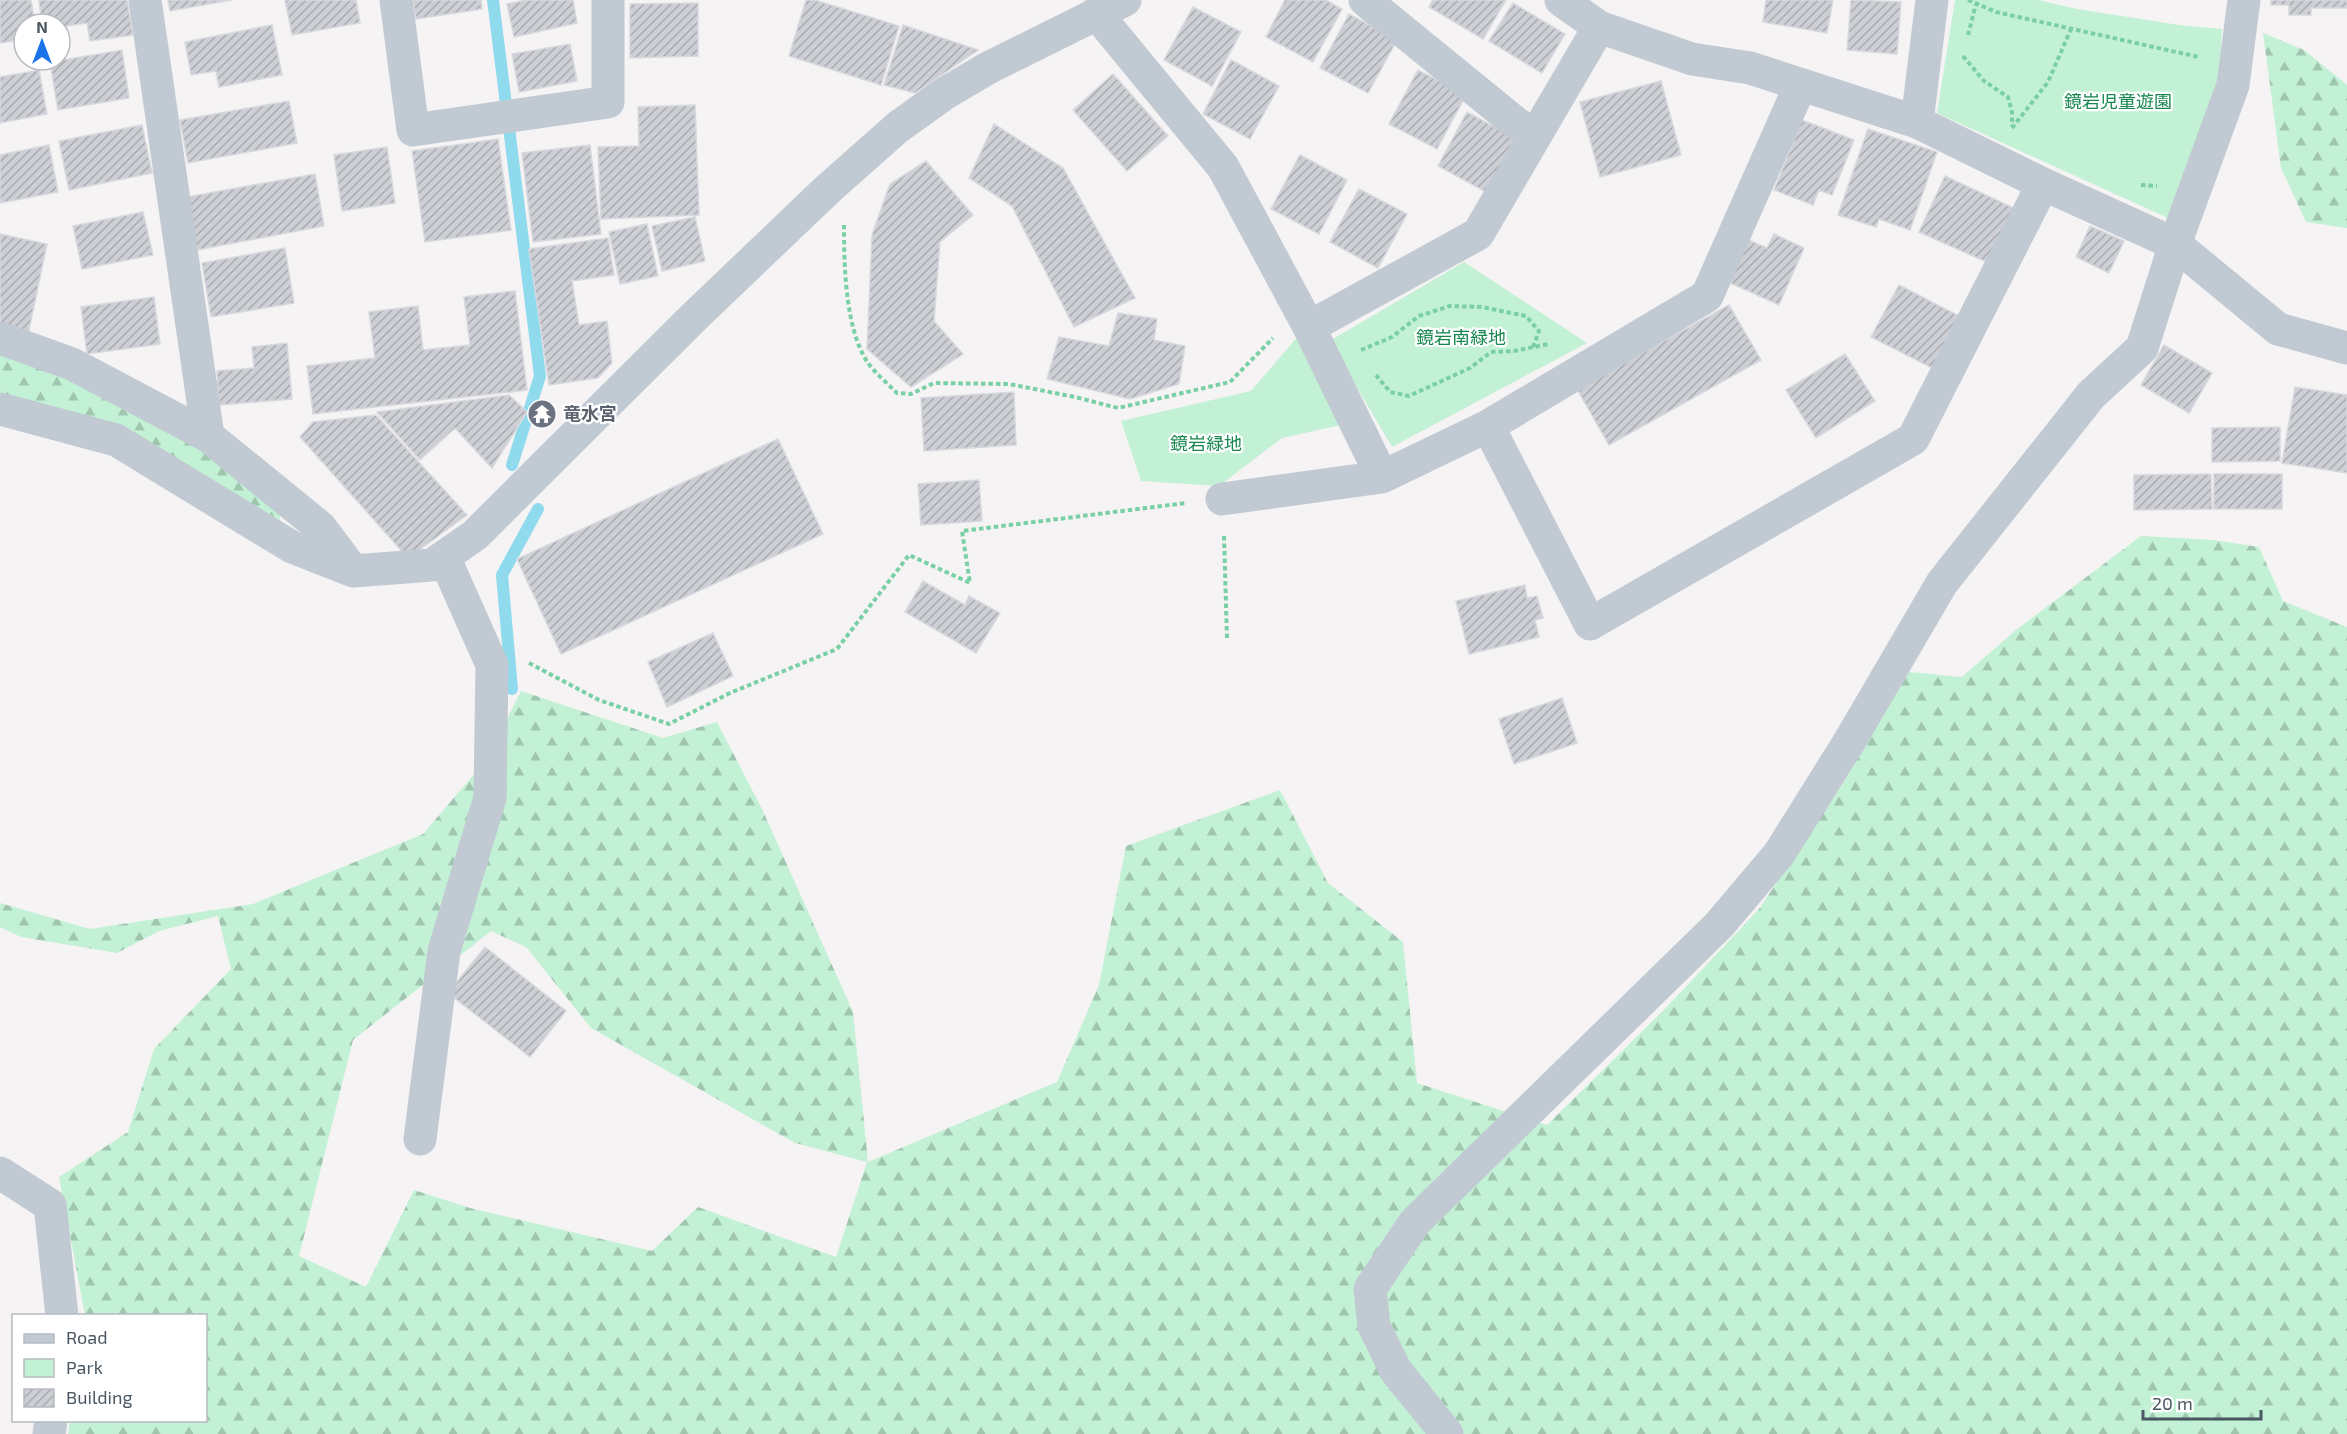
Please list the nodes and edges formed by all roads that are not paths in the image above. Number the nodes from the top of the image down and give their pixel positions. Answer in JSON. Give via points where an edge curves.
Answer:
{"nodes":[{"id":1,"x":145,"y":0,"type":"edge"},
{"id":2,"x":396,"y":0,"type":"edge"},
{"id":3,"x":608,"y":0,"type":"edge"},
{"id":4,"x":1125,"y":0,"type":"edge"},
{"id":5,"x":1365,"y":0,"type":"edge"},
{"id":6,"x":1561,"y":0,"type":"edge"},
{"id":7,"x":1932,"y":0,"type":"edge"},
{"id":8,"x":2244,"y":0,"type":"edge"},
{"id":9,"x":1096,"y":14,"type":"junction"},
{"id":10,"x":1599,"y":27,"type":"junction"},
{"id":11,"x":1800,"y":86,"type":"junction"},
{"id":12,"x":1917,"y":122,"type":"junction"},
{"id":13,"x":1536,"y":134,"type":"junction"},
{"id":14,"x":2043,"y":184,"type":"junction"},
{"id":15,"x":2175,"y":244,"type":"junction"},
{"id":16,"x":1305,"y":320,"type":"junction"},
{"id":17,"x":0,"y":338,"type":"edge"},
{"id":18,"x":2347,"y":348,"type":"edge"},
{"id":19,"x":0,"y":409,"type":"edge"},
{"id":20,"x":1488,"y":426,"type":"junction"},
{"id":21,"x":208,"y":436,"type":"junction"},
{"id":22,"x":1382,"y":477,"type":"junction"},
{"id":23,"x":1222,"y":499,"type":"road end"},
{"id":24,"x":444,"y":557,"type":"junction"},
{"id":25,"x":352,"y":571,"type":"junction"},
{"id":26,"x":420,"y":1139,"type":"dead end"},
{"id":27,"x":0,"y":1173,"type":"edge"},
{"id":28,"x":62,"y":1314,"type":"edge"},
{"id":29,"x":1447,"y":1434,"type":"edge"}],
"edges":[{"from":1,"to":21,"type":"street"},
{"from":2,"to":3,"type":"street","via":[[413,129],[608,102]]},
{"from":4,"to":9,"type":"street"},
{"from":5,"to":13,"type":"street","via":[[1517,124]]},
{"from":6,"to":10,"type":"street"},
{"from":7,"to":12,"type":"street"},
{"from":8,"to":15,"type":"street","via":[[2233,85]]},
{"from":9,"to":16,"type":"street","via":[[1223,167]]},
{"from":9,"to":24,"type":"street","via":[[988,68],[898,127],[702,309],[475,535]]},
{"from":10,"to":11,"type":"street","via":[[1692,59],[1750,68]]},
{"from":10,"to":13,"type":"street"},
{"from":11,"to":12,"type":"street"},
{"from":11,"to":20,"type":"street","via":[[1707,296]]},
{"from":12,"to":14,"type":"street"},
{"from":13,"to":16,"type":"street","via":[[1478,234]]},
{"from":14,"to":15,"type":"street"},
{"from":14,"to":20,"type":"street","via":[[1913,440],[1590,624]]},
{"from":15,"to":18,"type":"street","via":[[2278,329]]},
{"from":15,"to":29,"type":"street","via":[[2142,348],[2091,395],[1942,583],[1779,854],[1719,925],[1415,1222],[1370,1289],[1374,1326],[1396,1371]]},
{"from":16,"to":22,"type":"street","via":[[1334,364]]},
{"from":17,"to":21,"type":"street","via":[[72,364]]},
{"from":19,"to":25,"type":"street","via":[[116,440],[292,547]]},
{"from":20,"to":22,"type":"street"},
{"from":21,"to":25,"type":"street","via":[[321,526]]},
{"from":22,"to":23,"type":"street"},
{"from":24,"to":25,"type":"street","via":[[432,566]]},
{"from":24,"to":26,"type":"street","via":[[492,665],[489,798],[444,951]]},
{"from":27,"to":28,"type":"street","via":[[50,1205]]}]}
